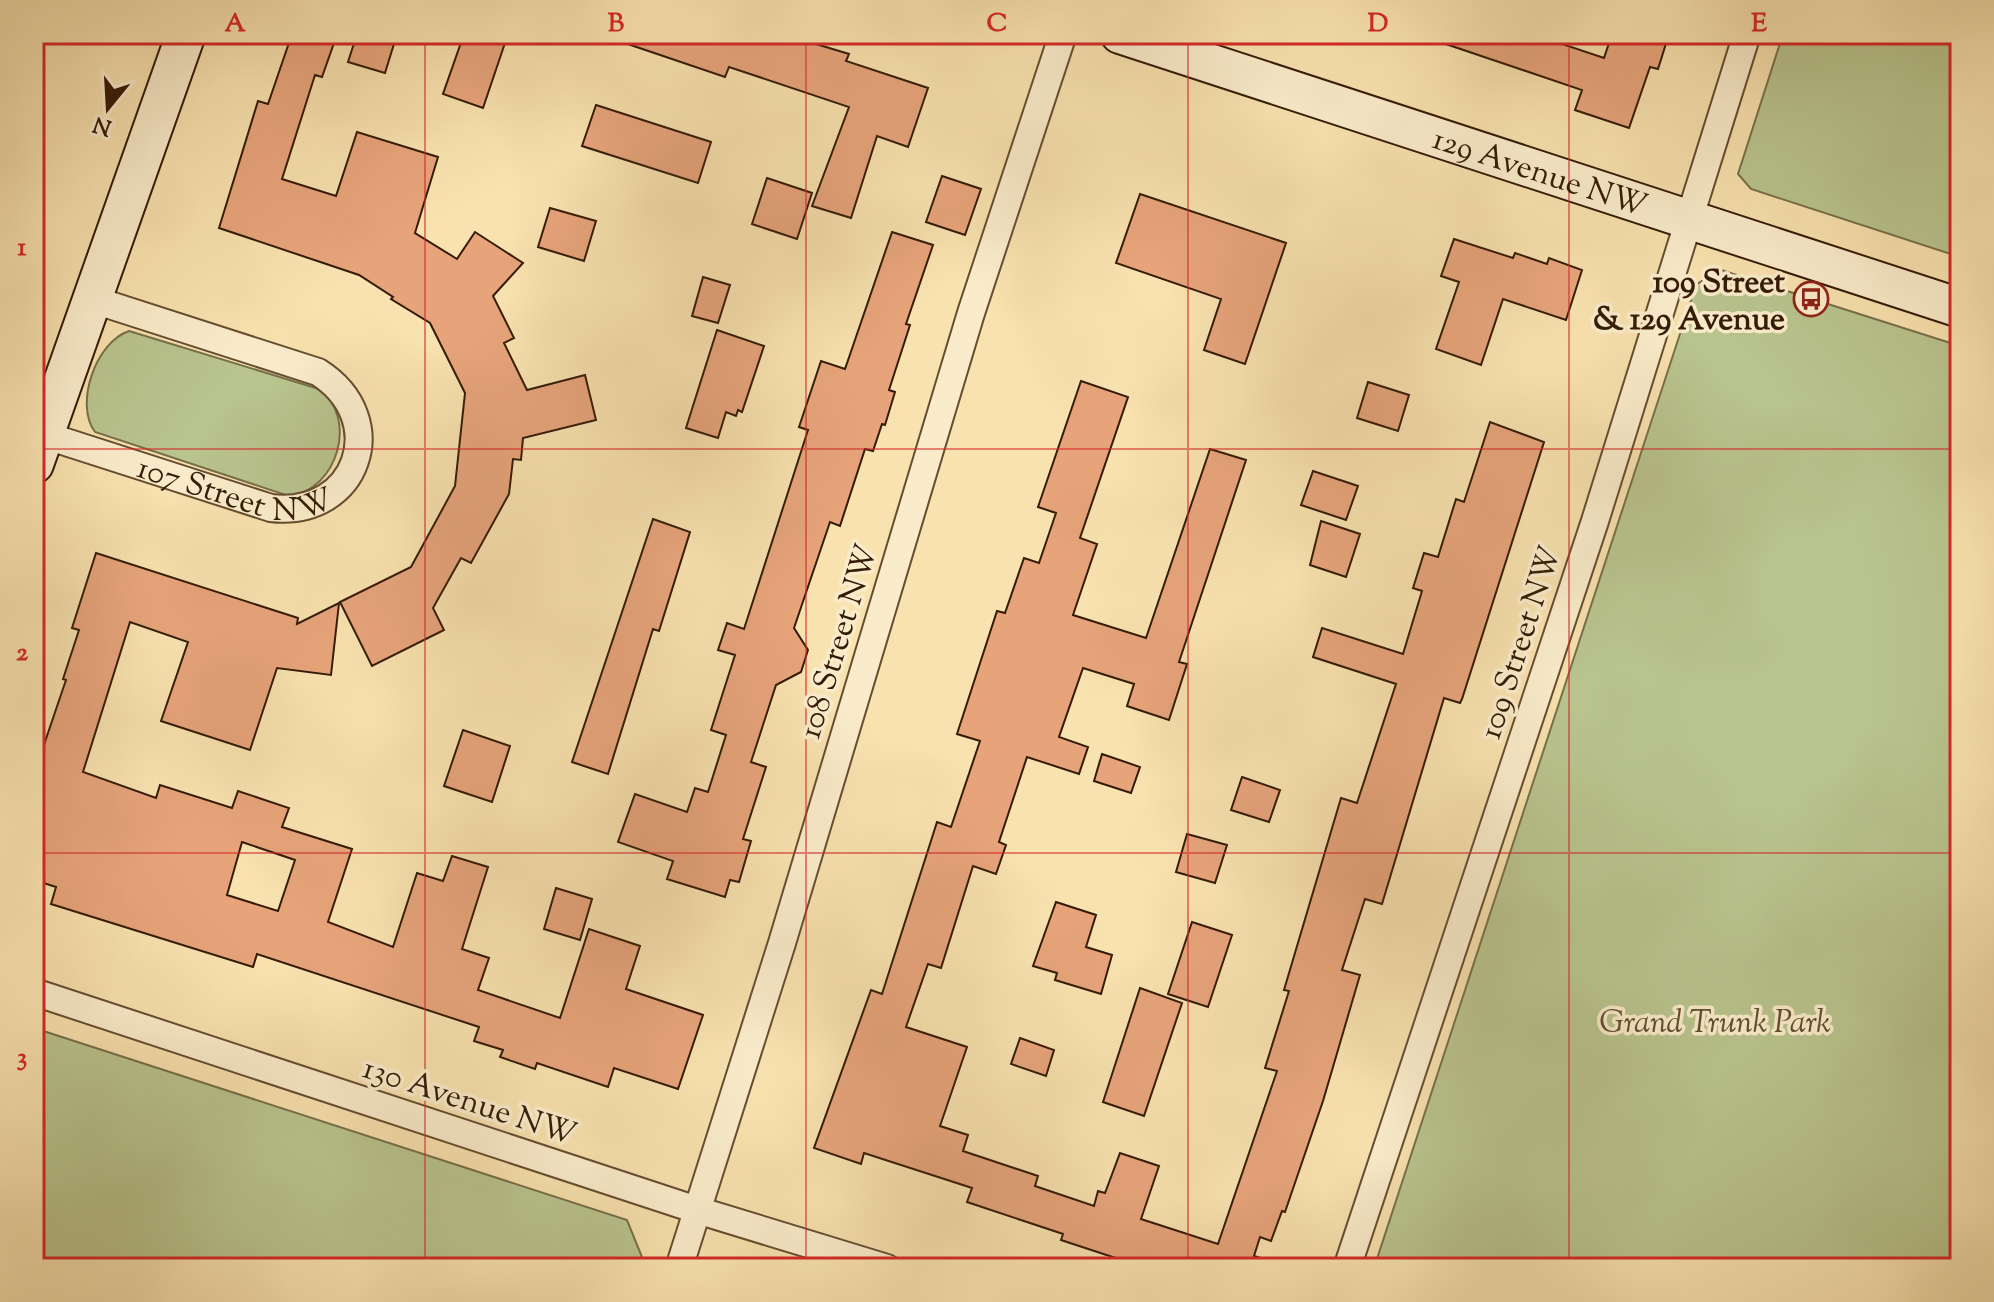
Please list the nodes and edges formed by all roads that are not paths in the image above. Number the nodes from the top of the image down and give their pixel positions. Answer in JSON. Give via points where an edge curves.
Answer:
{"nodes":[{"id":1,"x":186,"y":34,"type":"edge"},
{"id":2,"x":1063,"y":34,"type":"edge"},
{"id":3,"x":1120,"y":34,"type":"edge"},
{"id":4,"x":1747,"y":34,"type":"edge"},
{"id":5,"x":1688,"y":217,"type":"junction"},
{"id":6,"x":91,"y":299,"type":"junction"},
{"id":7,"x":1960,"y":308,"type":"edge"},
{"id":8,"x":39,"y":450,"type":"edge"},
{"id":9,"x":34,"y":992,"type":"edge"},
{"id":10,"x":697,"y":1210,"type":"junction"},
{"id":11,"x":679,"y":1268,"type":"edge"},
{"id":12,"x":887,"y":1268,"type":"edge"},
{"id":13,"x":1347,"y":1268,"type":"edge"}],
"edges":[{"from":1,"to":6,"type":"street","name":"107 Street NW"},
{"from":2,"to":10,"type":"street","name":"108 Street NW","via":[[971,313]]},
{"from":3,"to":5,"type":"street","name":"129 Avenue NW"},
{"from":4,"to":5,"type":"street","name":"109 Street NW"},
{"from":5,"to":7,"type":"street","name":"129 Avenue NW"},
{"from":5,"to":13,"type":"street","name":"109 Street NW","via":[[1595,521]]},
{"from":6,"to":8,"type":"street","name":"107 Street NW"},
{"from":6,"to":8,"type":"street","name":"107 Street NW","via":[[318,372],[340,389],[354,411],[359,438],[354,464],[335,492],[305,508],[288,510]]},
{"from":9,"to":10,"type":"street","name":"130 Avenue NW"},
{"from":10,"to":11,"type":"street","name":"108 Street NW"},
{"from":10,"to":12,"type":"street","name":"130 Avenue NW"}]}
